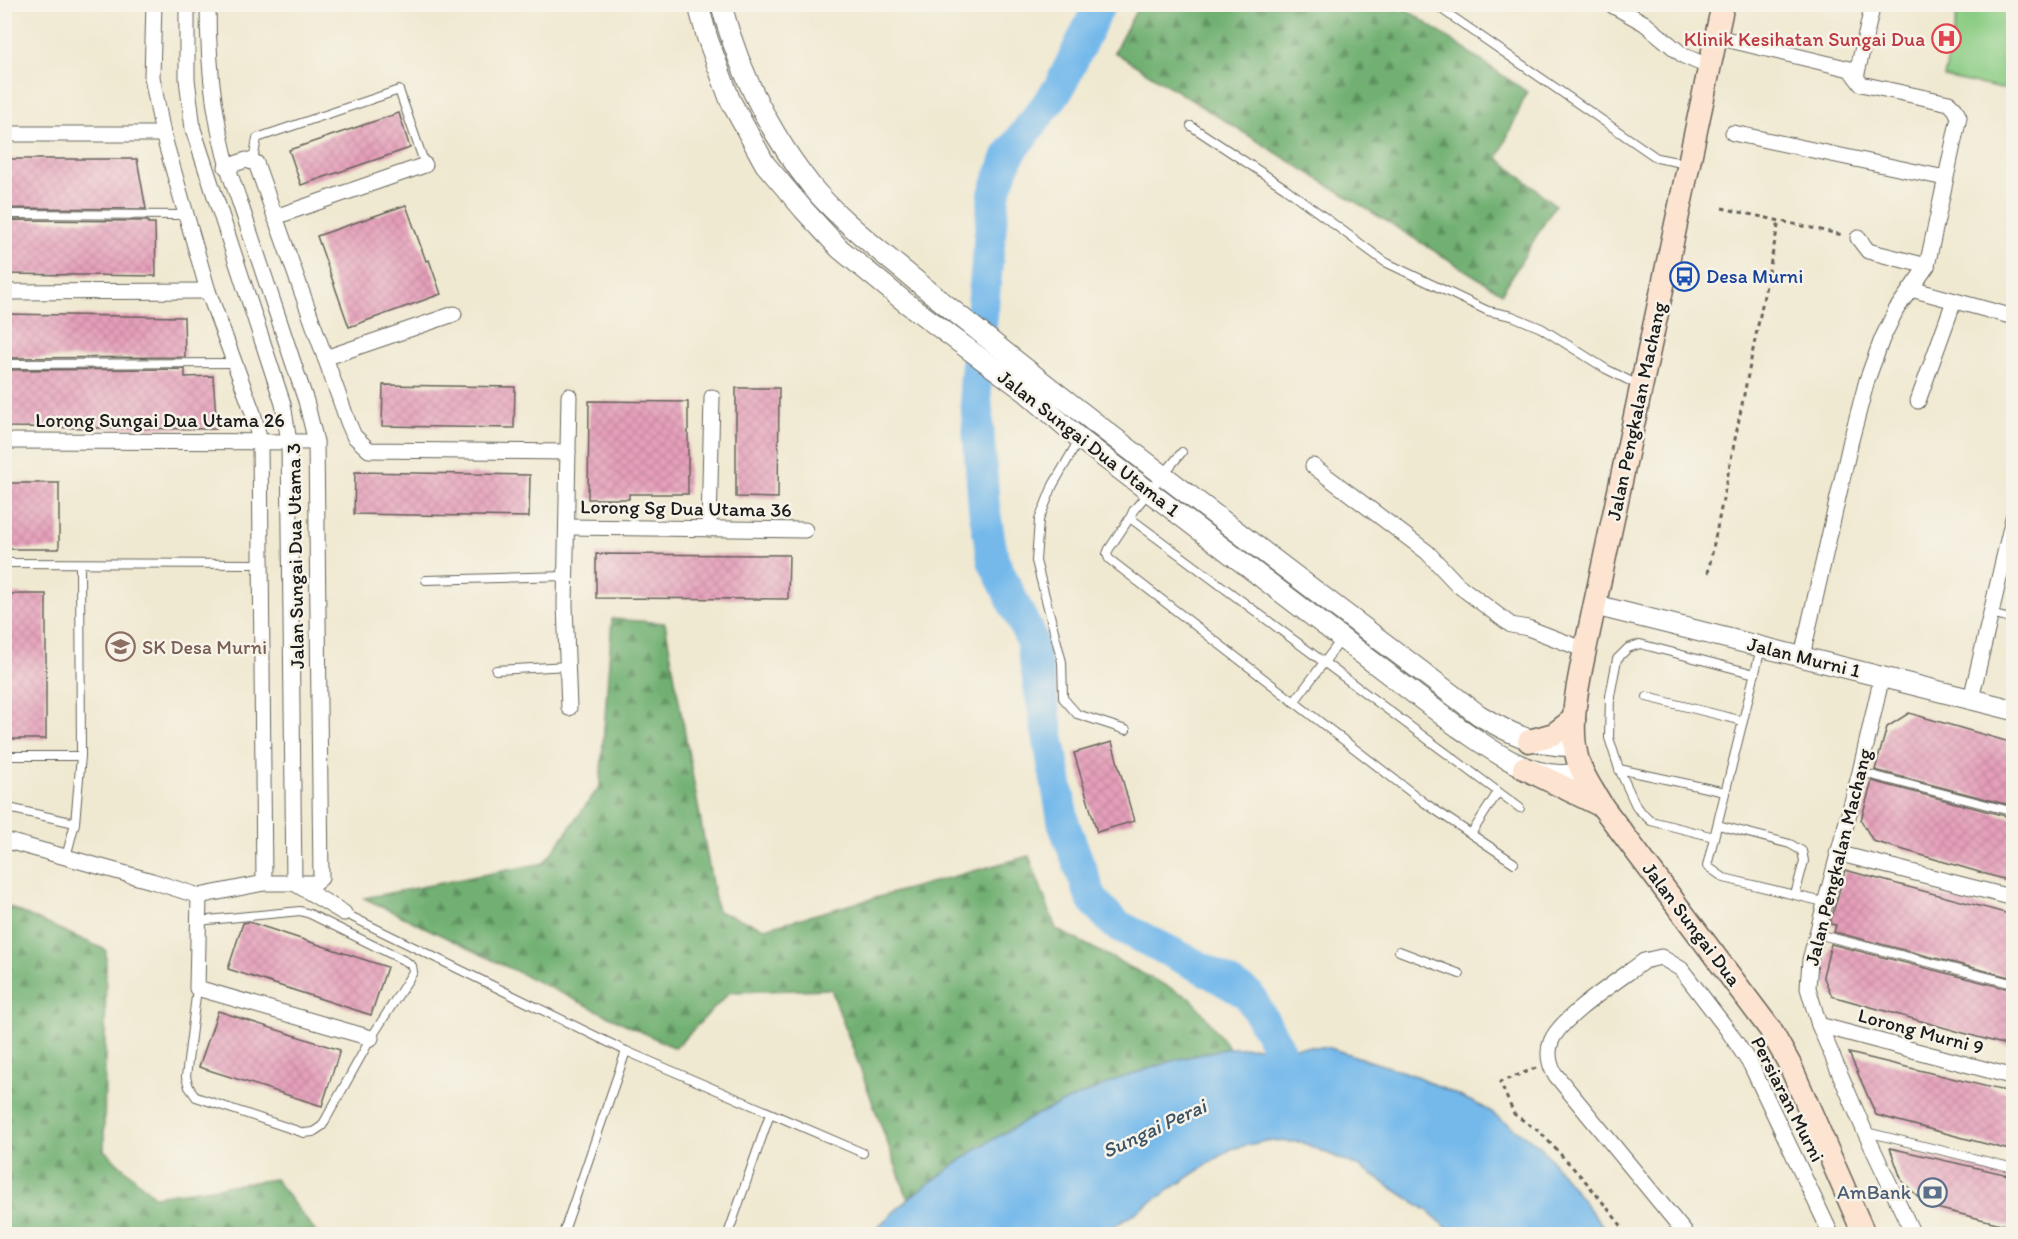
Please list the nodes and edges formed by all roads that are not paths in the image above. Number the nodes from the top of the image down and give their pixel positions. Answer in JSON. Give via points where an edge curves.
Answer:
{"nodes":[{"id":1,"x":154,"y":4,"type":"edge"},
{"id":2,"x":187,"y":4,"type":"edge"},
{"id":3,"x":208,"y":4,"type":"edge"},
{"id":4,"x":698,"y":4,"type":"edge"},
{"id":5,"x":721,"y":4,"type":"edge"},
{"id":6,"x":1434,"y":4,"type":"edge"},
{"id":7,"x":1610,"y":4,"type":"edge"},
{"id":8,"x":1723,"y":4,"type":"edge"},
{"id":9,"x":1873,"y":4,"type":"edge"},
{"id":10,"x":1717,"y":37,"type":"junction"},
{"id":11,"x":1710,"y":67,"type":"junction"},
{"id":12,"x":1856,"y":77,"type":"junction"},
{"id":13,"x":1191,"y":126,"type":"dead end"},
{"id":14,"x":1733,"y":133,"type":"dead end"},
{"id":15,"x":4,"y":134,"type":"edge"},
{"id":16,"x":163,"y":134,"type":"junction"},
{"id":17,"x":253,"y":161,"type":"junction"},
{"id":18,"x":1689,"y":164,"type":"junction"},
{"id":19,"x":425,"y":165,"type":"joint"},
{"id":20,"x":226,"y":167,"type":"junction"},
{"id":21,"x":1946,"y":178,"type":"junction"},
{"id":22,"x":4,"y":214,"type":"edge"},
{"id":23,"x":186,"y":215,"type":"junction"},
{"id":24,"x":275,"y":217,"type":"junction"},
{"id":25,"x":1858,"y":238,"type":"road end"},
{"id":26,"x":1927,"y":266,"type":"junction"},
{"id":27,"x":1911,"y":289,"type":"junction"},
{"id":28,"x":208,"y":291,"type":"junction"},
{"id":29,"x":4,"y":292,"type":"edge"},
{"id":30,"x":1954,"y":301,"type":"junction"},
{"id":31,"x":454,"y":314,"type":"dead end"},
{"id":32,"x":2013,"y":317,"type":"edge"},
{"id":33,"x":325,"y":358,"type":"junction"},
{"id":34,"x":234,"y":363,"type":"junction"},
{"id":35,"x":4,"y":364,"type":"edge"},
{"id":36,"x":1031,"y":384,"type":"junction"},
{"id":37,"x":1641,"y":387,"type":"junction"},
{"id":38,"x":569,"y":396,"type":"dead end"},
{"id":39,"x":712,"y":397,"type":"dead end"},
{"id":40,"x":1918,"y":401,"type":"dead end"},
{"id":41,"x":1080,"y":439,"type":"junction"},
{"id":42,"x":4,"y":441,"type":"edge"},
{"id":43,"x":260,"y":442,"type":"junction"},
{"id":44,"x":289,"y":442,"type":"junction"},
{"id":45,"x":316,"y":442,"type":"junction"},
{"id":46,"x":568,"y":452,"type":"junction"},
{"id":47,"x":1182,"y":452,"type":"dead end"},
{"id":48,"x":1313,"y":466,"type":"dead end"},
{"id":49,"x":1164,"y":474,"type":"junction"},
{"id":50,"x":1149,"y":492,"type":"junction"},
{"id":51,"x":2013,"y":514,"type":"edge"},
{"id":52,"x":1131,"y":516,"type":"junction"},
{"id":53,"x":567,"y":527,"type":"junction"},
{"id":54,"x":709,"y":529,"type":"junction"},
{"id":55,"x":805,"y":530,"type":"dead end"},
{"id":56,"x":2010,"y":548,"type":"edge"},
{"id":57,"x":4,"y":563,"type":"edge"},
{"id":58,"x":80,"y":564,"type":"junction"},
{"id":59,"x":262,"y":564,"type":"junction"},
{"id":60,"x":566,"y":576,"type":"junction"},
{"id":61,"x":426,"y":580,"type":"dead end"},
{"id":62,"x":1594,"y":605,"type":"junction"},
{"id":63,"x":1991,"y":614,"type":"junction"},
{"id":64,"x":2013,"y":620,"type":"edge"},
{"id":65,"x":1342,"y":639,"type":"junction"},
{"id":66,"x":1762,"y":646,"type":"junction"},
{"id":67,"x":1585,"y":650,"type":"junction"},
{"id":68,"x":1802,"y":656,"type":"junction"},
{"id":69,"x":1324,"y":663,"type":"junction"},
{"id":70,"x":568,"y":666,"type":"junction"},
{"id":71,"x":495,"y":670,"type":"dead end"},
{"id":72,"x":1755,"y":674,"type":"junction"},
{"id":73,"x":1882,"y":676,"type":"junction"},
{"id":74,"x":1647,"y":697,"type":"dead end"},
{"id":75,"x":1971,"y":699,"type":"junction"},
{"id":76,"x":1294,"y":702,"type":"junction"},
{"id":77,"x":569,"y":708,"type":"dead end"},
{"id":78,"x":2013,"y":710,"type":"edge"},
{"id":79,"x":1574,"y":719,"type":"junction"},
{"id":80,"x":1743,"y":721,"type":"junction"},
{"id":81,"x":1126,"y":730,"type":"dead end"},
{"id":82,"x":1529,"y":741,"type":"junction"},
{"id":83,"x":1576,"y":746,"type":"junction"},
{"id":84,"x":4,"y":756,"type":"edge"},
{"id":85,"x":81,"y":756,"type":"junction"},
{"id":86,"x":1524,"y":768,"type":"junction"},
{"id":87,"x":1619,"y":769,"type":"junction"},
{"id":88,"x":1860,"y":772,"type":"junction"},
{"id":89,"x":1584,"y":774,"type":"junction"},
{"id":90,"x":1497,"y":792,"type":"junction"},
{"id":91,"x":1725,"y":792,"type":"junction"},
{"id":92,"x":1602,"y":806,"type":"junction"},
{"id":93,"x":4,"y":807,"type":"edge"},
{"id":94,"x":1520,"y":808,"type":"dead end"},
{"id":95,"x":2013,"y":812,"type":"edge"},
{"id":96,"x":75,"y":823,"type":"junction"},
{"id":97,"x":1718,"y":825,"type":"junction"},
{"id":98,"x":1471,"y":834,"type":"junction"},
{"id":99,"x":1714,"y":837,"type":"junction"},
{"id":100,"x":4,"y":840,"type":"edge"},
{"id":101,"x":1837,"y":853,"type":"junction"},
{"id":102,"x":66,"y":857,"type":"junction"},
{"id":103,"x":1514,"y":863,"type":"dead end"},
{"id":104,"x":264,"y":884,"type":"junction"},
{"id":105,"x":294,"y":884,"type":"junction"},
{"id":106,"x":1795,"y":895,"type":"junction"},
{"id":107,"x":199,"y":896,"type":"junction"},
{"id":108,"x":2013,"y":898,"type":"edge"},
{"id":109,"x":1824,"y":903,"type":"junction"},
{"id":110,"x":344,"y":913,"type":"joint"},
{"id":111,"x":198,"y":921,"type":"junction"},
{"id":112,"x":1817,"y":934,"type":"junction"},
{"id":113,"x":1398,"y":951,"type":"dead end"},
{"id":114,"x":1460,"y":974,"type":"dead end"},
{"id":115,"x":2013,"y":984,"type":"edge"},
{"id":116,"x":197,"y":988,"type":"junction"},
{"id":117,"x":1819,"y":1025,"type":"junction"},
{"id":118,"x":371,"y":1038,"type":"junction"},
{"id":119,"x":626,"y":1051,"type":"junction"},
{"id":120,"x":2013,"y":1077,"type":"edge"},
{"id":121,"x":770,"y":1114,"type":"junction"},
{"id":122,"x":1865,"y":1132,"type":"junction"},
{"id":123,"x":863,"y":1153,"type":"dead end"},
{"id":124,"x":2013,"y":1168,"type":"edge"},
{"id":125,"x":563,"y":1234,"type":"edge"},
{"id":126,"x":728,"y":1234,"type":"edge"},
{"id":127,"x":1686,"y":1234,"type":"edge"},
{"id":128,"x":1831,"y":1234,"type":"edge"},
{"id":129,"x":1864,"y":1234,"type":"edge"},
{"id":130,"x":1912,"y":1234,"type":"edge"}],
"edges":[{"from":1,"to":16,"type":"street","via":[[152,77]]},
{"from":2,"to":44,"type":"street","name":"Jalan Sungai Dua Utama 3","via":[[187,78],[193,129],[284,404]]},
{"from":3,"to":20,"type":"street","name":"Jalan Sungai Dua Utama 3","via":[[213,105]]},
{"from":4,"to":36,"type":"street","name":"Jalan Sungai Dua Utama 1","via":[[730,100],[765,164],[804,210],[840,249],[905,302]]},
{"from":5,"to":36,"type":"street","name":"Jalan Sungai Dua Utama 1","via":[[751,90],[784,151],[815,190],[842,219]]},
{"from":6,"to":18,"type":"lane","via":[[1657,158]]},
{"from":7,"to":11,"type":"street","via":[[1644,23],[1684,56]]},
{"from":8,"to":10,"type":"main road","name":"Jalan Pengkalan Machang"},
{"from":9,"to":12,"type":"street"},
{"from":10,"to":11,"type":"main road","name":"Jalan Pengkalan Machang"},
{"from":10,"to":12,"type":"street","via":[[1850,69]]},
{"from":11,"to":18,"type":"main road","name":"Jalan Pengkalan Machang"},
{"from":12,"to":21,"type":"street","via":[[1861,84],[1949,104],[1955,109],[1959,117]]},
{"from":13,"to":37,"type":"lane","via":[[1285,188],[1385,262],[1488,311],[1541,328]]},
{"from":14,"to":21,"type":"street"},
{"from":15,"to":16,"type":"street"},
{"from":16,"to":23,"type":"street"},
{"from":17,"to":19,"type":"lane","via":[[257,138],[399,90]]},
{"from":17,"to":20,"type":"street"},
{"from":17,"to":24,"type":"street"},
{"from":18,"to":37,"type":"main road","name":"Jalan Pengkalan Machang"},
{"from":19,"to":24,"type":"street"},
{"from":20,"to":45,"type":"street","name":"Jalan Sungai Dua Utama 3","via":[[306,401]]},
{"from":21,"to":26,"type":"street"},
{"from":22,"to":23,"type":"lane"},
{"from":23,"to":28,"type":"street"},
{"from":24,"to":33,"type":"street"},
{"from":25,"to":26,"type":"street","via":[[1868,251]]},
{"from":26,"to":27,"type":"street"},
{"from":27,"to":30,"type":"street"},
{"from":27,"to":68,"type":"street","via":[[1892,320],[1867,380]]},
{"from":28,"to":29,"type":"street"},
{"from":28,"to":34,"type":"street"},
{"from":30,"to":32,"type":"street"},
{"from":30,"to":40,"type":"street"},
{"from":31,"to":33,"type":"street"},
{"from":33,"to":46,"type":"street","via":[[354,436],[369,450]]},
{"from":34,"to":35,"type":"lane"},
{"from":34,"to":43,"type":"street"},
{"from":36,"to":41,"type":"street","name":"Jalan Sungai Dua Utama 1"},
{"from":36,"to":49,"type":"street","name":"Jalan Sungai Dua Utama 1"},
{"from":37,"to":62,"type":"main road","name":"Jalan Pengkalan Machang"},
{"from":38,"to":46,"type":"street"},
{"from":39,"to":54,"type":"street"},
{"from":41,"to":50,"type":"street","name":"Jalan Sungai Dua Utama 1"},
{"from":41,"to":81,"type":"lane","via":[[1053,485],[1039,520],[1036,561],[1062,662],[1063,698],[1077,714]]},
{"from":42,"to":43,"type":"street","name":"Lorong Sungai Dua Utama 26"},
{"from":43,"to":44,"type":"street","name":"Lorong Sungai Dua Utama 26"},
{"from":43,"to":59,"type":"street"},
{"from":44,"to":45,"type":"street","name":"Lorong Sungai Dua Utama 26"},
{"from":44,"to":105,"type":"street","name":"Jalan Sungai Dua Utama 3"},
{"from":45,"to":105,"type":"street","name":"Jalan Sungai Dua Utama 3","via":[[322,872],[315,883]]},
{"from":46,"to":53,"type":"street"},
{"from":47,"to":49,"type":"lane"},
{"from":48,"to":67,"type":"street","via":[[1427,552],[1458,585],[1511,625]]},
{"from":49,"to":50,"type":"lane"},
{"from":49,"to":82,"type":"street","name":"Jalan Sungai Dua Utama 1","via":[[1479,715]]},
{"from":50,"to":52,"type":"lane"},
{"from":50,"to":65,"type":"street","name":"Jalan Sungai Dua Utama 1"},
{"from":51,"to":56,"type":"street"},
{"from":52,"to":69,"type":"lane"},
{"from":52,"to":76,"type":"lane","via":[[1109,549],[1109,559]]},
{"from":53,"to":54,"type":"street","name":"Lorong Sg Dua Utama 36"},
{"from":53,"to":60,"type":"street"},
{"from":54,"to":55,"type":"street","name":"Lorong Sg Dua Utama 36"},
{"from":56,"to":63,"type":"street"},
{"from":57,"to":58,"type":"lane"},
{"from":58,"to":59,"type":"lane"},
{"from":58,"to":85,"type":"lane"},
{"from":59,"to":104,"type":"street"},
{"from":60,"to":61,"type":"lane"},
{"from":60,"to":70,"type":"street"},
{"from":62,"to":66,"type":"street","name":"Jalan Murni 1"},
{"from":62,"to":67,"type":"main road","name":"Jalan Sungai Dua"},
{"from":63,"to":64,"type":"lane"},
{"from":63,"to":75,"type":"street"},
{"from":65,"to":69,"type":"lane"},
{"from":65,"to":86,"type":"street","name":"Jalan Sungai Dua Utama 1","via":[[1458,727]]},
{"from":66,"to":68,"type":"street","name":"Jalan Murni 1"},
{"from":66,"to":72,"type":"lane"},
{"from":67,"to":79,"type":"main road","name":"Jalan Sungai Dua"},
{"from":68,"to":73,"type":"street","name":"Jalan Murni 1"},
{"from":69,"to":76,"type":"lane"},
{"from":69,"to":90,"type":"lane"},
{"from":70,"to":71,"type":"lane"},
{"from":70,"to":77,"type":"street"},
{"from":72,"to":80,"type":"lane"},
{"from":72,"to":87,"type":"lane","via":[[1640,644],[1628,648],[1617,659],[1610,696],[1609,738]]},
{"from":73,"to":75,"type":"street","name":"Jalan Murni 1"},
{"from":73,"to":88,"type":"street","name":"Jalan Pengkalan Machang"},
{"from":74,"to":80,"type":"lane"},
{"from":75,"to":78,"type":"street","name":"Jalan Murni 1"},
{"from":76,"to":98,"type":"lane"},
{"from":79,"to":82,"type":"main road","via":[[1554,734]]},
{"from":79,"to":83,"type":"main road","name":"Jalan Sungai Dua"},
{"from":80,"to":91,"type":"lane"},
{"from":82,"to":83,"type":"street","name":"Jalan Sungai Dua Utama 1"},
{"from":83,"to":89,"type":"main road","name":"Jalan Sungai Dua"},
{"from":84,"to":85,"type":"lane"},
{"from":85,"to":96,"type":"lane"},
{"from":86,"to":89,"type":"street","name":"Jalan Sungai Dua Utama 1","via":[[1558,775]]},
{"from":86,"to":92,"type":"main road"},
{"from":87,"to":91,"type":"lane"},
{"from":87,"to":99,"type":"lane","via":[[1637,808],[1651,821]]},
{"from":88,"to":95,"type":"lane"},
{"from":88,"to":101,"type":"street","name":"Jalan Pengkalan Machang"},
{"from":89,"to":92,"type":"main road","name":"Jalan Sungai Dua"},
{"from":90,"to":94,"type":"lane"},
{"from":90,"to":98,"type":"lane"},
{"from":91,"to":97,"type":"lane"},
{"from":92,"to":129,"type":"main road","name":"Jalan Sungai Dua","via":[[1770,1029],[1790,1065]]},
{"from":93,"to":96,"type":"lane"},
{"from":96,"to":102,"type":"lane"},
{"from":97,"to":99,"type":"lane"},
{"from":97,"to":106,"type":"lane","via":[[1790,844],[1802,851],[1804,861]]},
{"from":98,"to":103,"type":"lane"},
{"from":99,"to":106,"type":"lane","via":[[1707,866],[1724,878]]},
{"from":100,"to":102,"type":"street"},
{"from":101,"to":108,"type":"street"},
{"from":101,"to":109,"type":"street","name":"Jalan Pengkalan Machang"},
{"from":102,"to":107,"type":"street"},
{"from":104,"to":105,"type":"street","name":"Jalan Sungai Dua Utama 3"},
{"from":104,"to":107,"type":"street","name":"Jalan Sungai Dua Utama 3"},
{"from":105,"to":110,"type":"street"},
{"from":106,"to":109,"type":"lane"},
{"from":107,"to":111,"type":"street"},
{"from":109,"to":112,"type":"street","name":"Jalan Pengkalan Machang"},
{"from":110,"to":119,"type":"lane"},
{"from":111,"to":116,"type":"street"},
{"from":111,"to":118,"type":"lane","via":[[300,911],[406,962],[413,972]]},
{"from":112,"to":115,"type":"lane"},
{"from":112,"to":117,"type":"street","name":"Jalan Pengkalan Machang","via":[[1808,988]]},
{"from":113,"to":114,"type":"lane"},
{"from":116,"to":118,"type":"street"},
{"from":116,"to":118,"type":"lane","via":[[186,1077],[189,1088],[196,1097],[304,1133],[322,1126]]},
{"from":117,"to":120,"type":"street","name":"Lorong Murni 9"},
{"from":117,"to":122,"type":"street","name":"Jalan Pengkalan Machang"},
{"from":119,"to":121,"type":"lane"},
{"from":119,"to":125,"type":"lane"},
{"from":121,"to":123,"type":"lane"},
{"from":121,"to":126,"type":"lane"},
{"from":122,"to":124,"type":"lane"},
{"from":122,"to":130,"type":"street","name":"Jalan Pengkalan Machang"},
{"from":127,"to":128,"type":"street","name":"Persiaran Murni","via":[[1554,1073],[1548,1053],[1556,1032],[1567,1020],[1644,961],[1661,957],[1681,969],[1751,1065]]}]}
